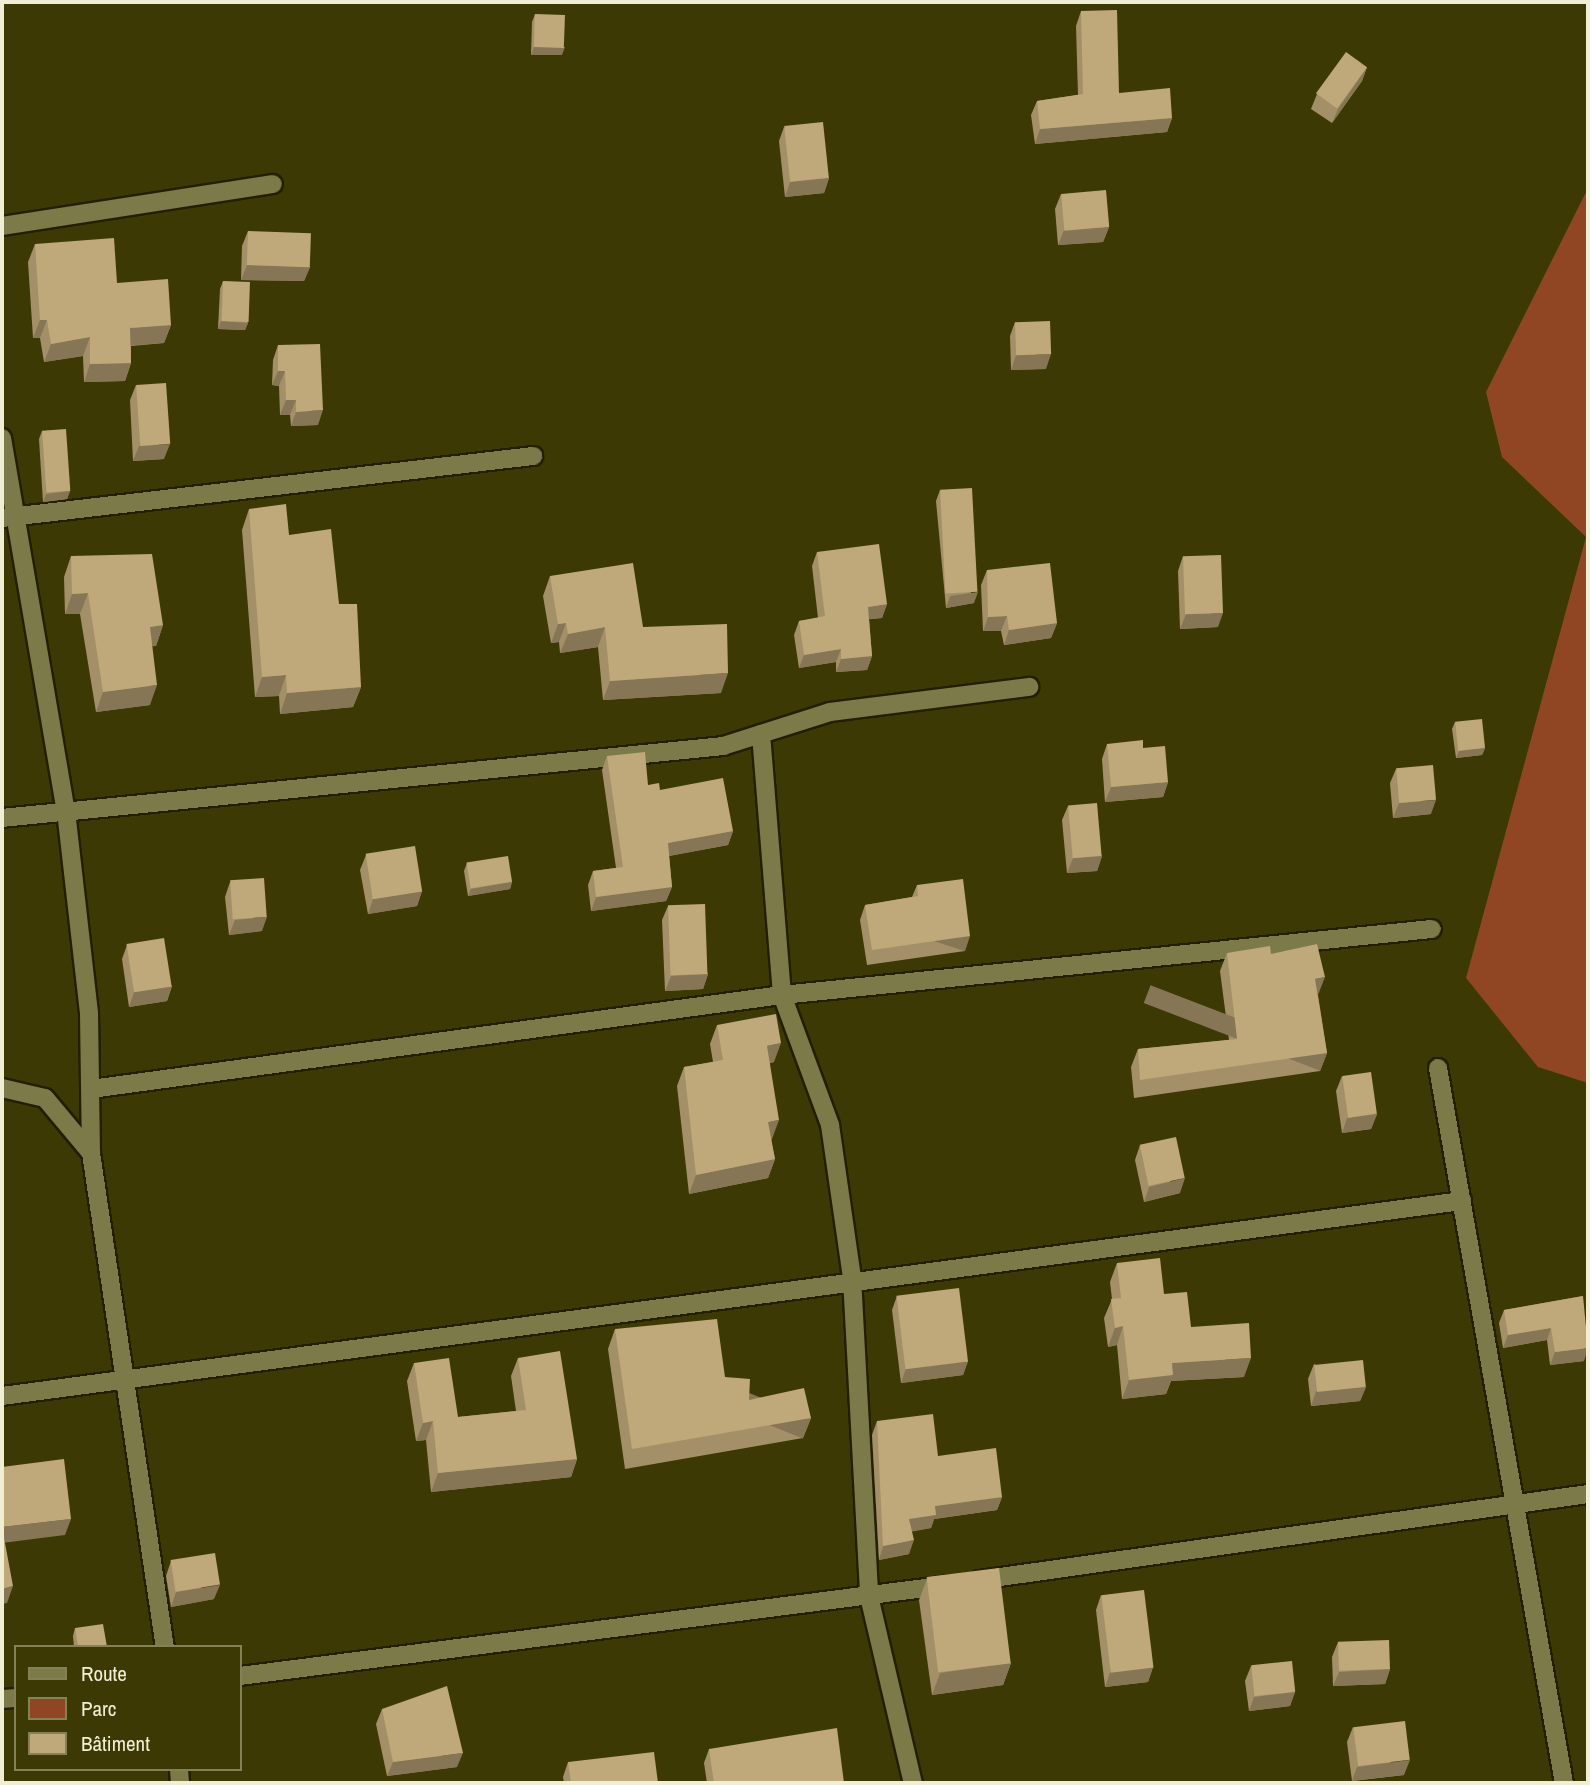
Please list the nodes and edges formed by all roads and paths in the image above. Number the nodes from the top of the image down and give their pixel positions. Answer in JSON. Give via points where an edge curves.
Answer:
{"nodes":[{"id":1,"x":273,"y":184,"type":"dead end"},
{"id":2,"x":2,"y":226,"type":"edge"},
{"id":3,"x":2,"y":438,"type":"edge"},
{"id":4,"x":533,"y":456,"type":"dead end"},
{"id":5,"x":7,"y":518,"type":"edge"},
{"id":6,"x":1029,"y":687,"type":"dead end"},
{"id":7,"x":761,"y":734,"type":"junction"},
{"id":8,"x":66,"y":811,"type":"junction"},
{"id":9,"x":2,"y":818,"type":"edge"},
{"id":10,"x":1432,"y":929,"type":"dead end"},
{"id":11,"x":782,"y":995,"type":"junction"},
{"id":12,"x":1438,"y":1068,"type":"dead end"},
{"id":13,"x":2,"y":1088,"type":"edge"},
{"id":14,"x":91,"y":1089,"type":"junction"},
{"id":15,"x":91,"y":1153,"type":"junction"},
{"id":16,"x":1462,"y":1201,"type":"junction"},
{"id":17,"x":852,"y":1278,"type":"junction"},
{"id":18,"x":125,"y":1382,"type":"junction"},
{"id":19,"x":2,"y":1396,"type":"edge"},
{"id":20,"x":1588,"y":1494,"type":"edge"},
{"id":21,"x":1517,"y":1503,"type":"junction"},
{"id":22,"x":869,"y":1596,"type":"junction"},
{"id":23,"x":164,"y":1645,"type":"edge"},
{"id":24,"x":242,"y":1675,"type":"edge"},
{"id":25,"x":913,"y":1783,"type":"edge"},
{"id":26,"x":1564,"y":1783,"type":"edge"}],
"edges":[{"from":1,"to":2,"type":"street"},
{"from":3,"to":5,"type":"street"},
{"from":4,"to":5,"type":"street"},
{"from":5,"to":8,"type":"street"},
{"from":6,"to":7,"type":"street","via":[[830,712]]},
{"from":7,"to":8,"type":"street","via":[[723,746]]},
{"from":7,"to":11,"type":"street"},
{"from":8,"to":9,"type":"street"},
{"from":8,"to":14,"type":"street"},
{"from":10,"to":11,"type":"street"},
{"from":11,"to":14,"type":"street"},
{"from":11,"to":17,"type":"street","via":[[830,1125]]},
{"from":12,"to":16,"type":"street"},
{"from":13,"to":15,"type":"street","via":[[45,1098]]},
{"from":14,"to":15,"type":"street"},
{"from":15,"to":18,"type":"street"},
{"from":16,"to":17,"type":"street"},
{"from":16,"to":21,"type":"street"},
{"from":17,"to":18,"type":"street"},
{"from":17,"to":22,"type":"street"},
{"from":18,"to":19,"type":"street"},
{"from":18,"to":23,"type":"street"},
{"from":20,"to":21,"type":"street"},
{"from":21,"to":22,"type":"street"},
{"from":21,"to":26,"type":"street"},
{"from":22,"to":24,"type":"street"},
{"from":22,"to":25,"type":"street"}]}
